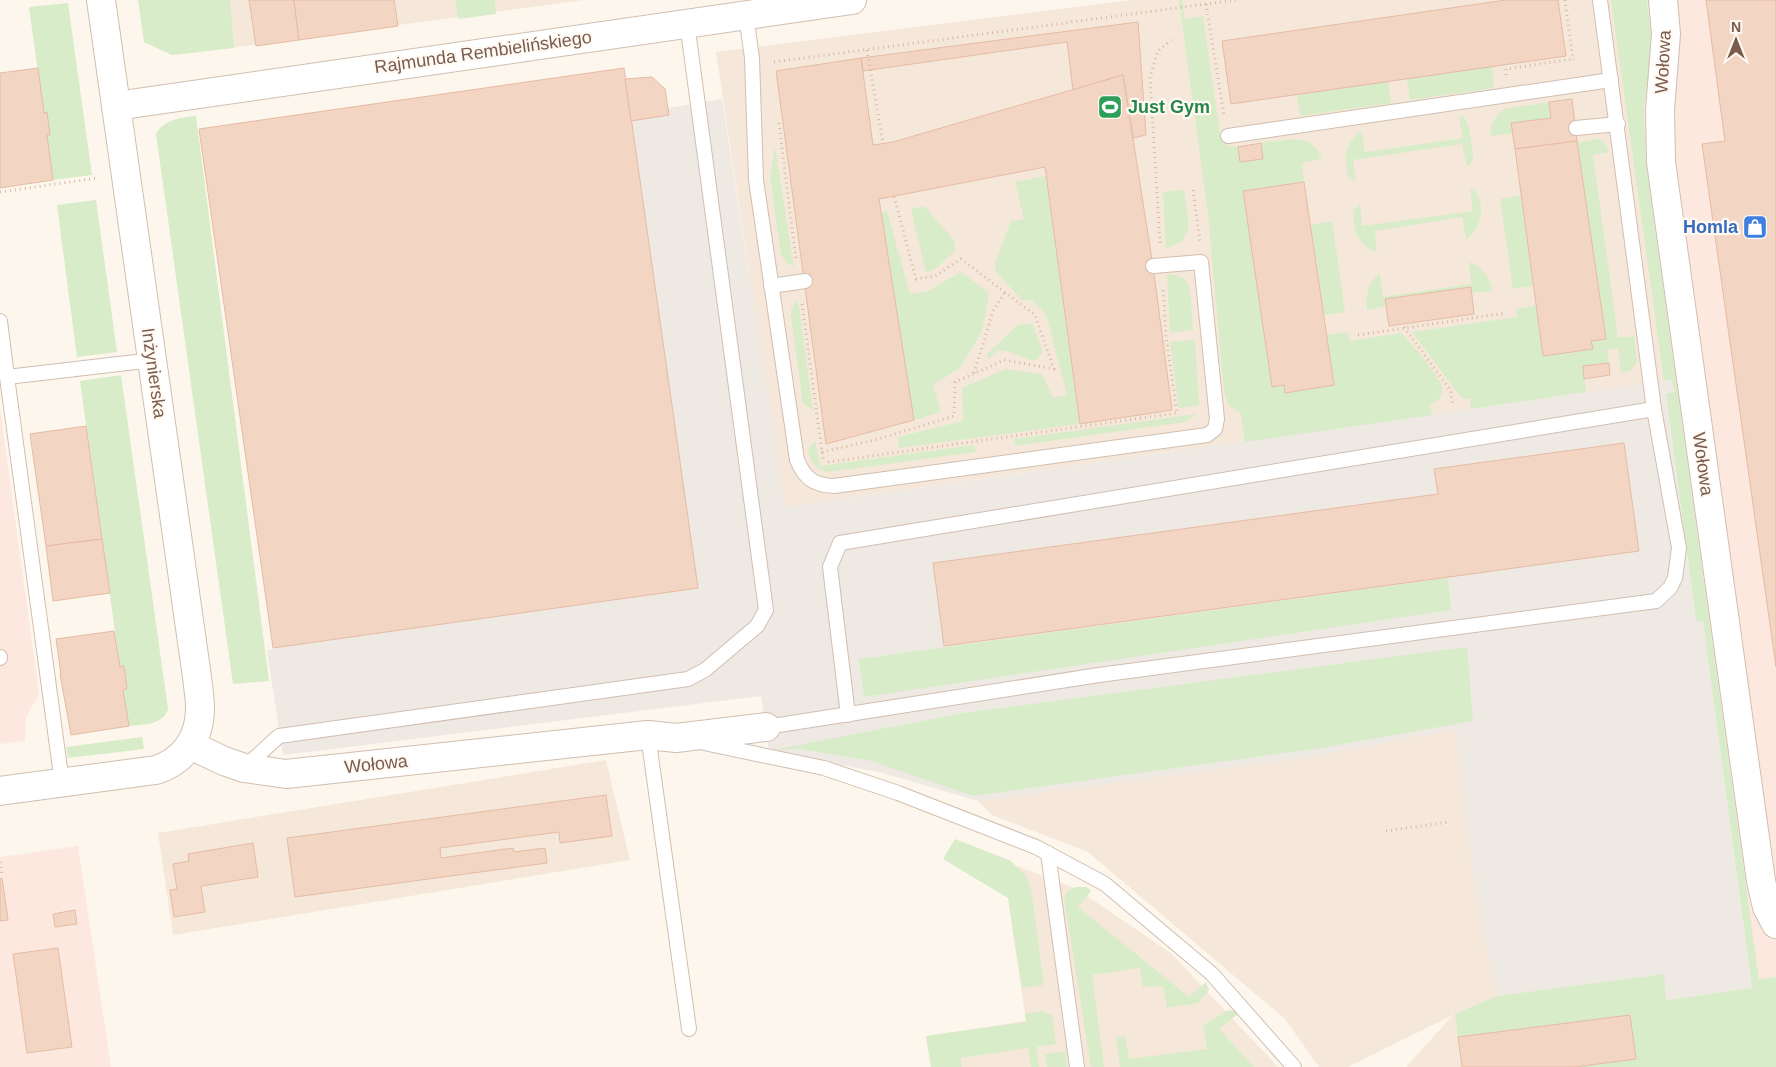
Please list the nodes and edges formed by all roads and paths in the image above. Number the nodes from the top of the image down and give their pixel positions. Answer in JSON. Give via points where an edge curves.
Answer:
{"nodes":[{"id":1,"x":101,"y":0,"type":"edge"},
{"id":2,"x":852,"y":0,"type":"edge"},
{"id":3,"x":1236,"y":0,"type":"edge"},
{"id":4,"x":1565,"y":0,"type":"edge"},
{"id":5,"x":1600,"y":0,"type":"edge"},
{"id":6,"x":1663,"y":0,"type":"edge"},
{"id":7,"x":1206,"y":4,"type":"junction"},
{"id":8,"x":746,"y":14,"type":"junction"},
{"id":9,"x":687,"y":23,"type":"junction"},
{"id":10,"x":1171,"y":40,"type":"dead end"},
{"id":11,"x":868,"y":50,"type":"junction"},
{"id":12,"x":770,"y":55,"type":"dead end"},
{"id":13,"x":1611,"y":80,"type":"junction"},
{"id":14,"x":1577,"y":85,"type":"junction"},
{"id":15,"x":116,"y":106,"type":"junction"},
{"id":16,"x":778,"y":120,"type":"dead end"},
{"id":17,"x":1618,"y":124,"type":"junction"},
{"id":18,"x":1576,"y":128,"type":"dead end"},
{"id":19,"x":1228,"y":136,"type":"joint"},
{"id":20,"x":882,"y":143,"type":"dead end"},
{"id":21,"x":100,"y":178,"type":"dead end"},
{"id":22,"x":1194,"y":190,"type":"dead end"},
{"id":23,"x":0,"y":192,"type":"edge"},
{"id":24,"x":894,"y":196,"type":"dead end"},
{"id":25,"x":1201,"y":262,"type":"junction"},
{"id":26,"x":1157,"y":266,"type":"junction"},
{"id":27,"x":802,"y":282,"type":"junction"},
{"id":28,"x":771,"y":286,"type":"junction"},
{"id":29,"x":1005,"y":292,"type":"junction"},
{"id":30,"x":1506,"y":313,"type":"dead end"},
{"id":31,"x":0,"y":321,"type":"edge"},
{"id":32,"x":1404,"y":328,"type":"junction"},
{"id":33,"x":1358,"y":335,"type":"dead end"},
{"id":34,"x":153,"y":360,"type":"junction"},
{"id":35,"x":974,"y":373,"type":"junction"},
{"id":36,"x":7,"y":377,"type":"junction"},
{"id":37,"x":1453,"y":406,"type":"dead end"},
{"id":38,"x":1654,"y":409,"type":"junction"},
{"id":39,"x":822,"y":452,"type":"junction"},
{"id":40,"x":848,"y":715,"type":"junction"},
{"id":41,"x":766,"y":727,"type":"joint"},
{"id":42,"x":648,"y":735,"type":"junction"},
{"id":43,"x":676,"y":738,"type":"junction"},
{"id":44,"x":190,"y":745,"type":"junction"},
{"id":45,"x":244,"y":768,"type":"junction"},
{"id":46,"x":62,"y":783,"type":"junction"},
{"id":47,"x":0,"y":791,"type":"edge"},
{"id":48,"x":1449,"y":822,"type":"dead end"},
{"id":49,"x":1386,"y":831,"type":"dead end"},
{"id":50,"x":1048,"y":853,"type":"junction"},
{"id":51,"x":0,"y":862,"type":"edge"},
{"id":52,"x":0,"y":873,"type":"edge"},
{"id":53,"x":1776,"y":924,"type":"edge"},
{"id":54,"x":689,"y":1029,"type":"dead end"},
{"id":55,"x":1076,"y":1067,"type":"edge"},
{"id":56,"x":1294,"y":1067,"type":"edge"}],
"edges":[{"from":1,"to":15,"type":"street","name":"Inżynierska"},
{"from":2,"to":8,"type":"street","name":"Rajmunda Rembielińskiego"},
{"from":3,"to":7,"type":"path"},
{"from":4,"to":14,"type":"path"},
{"from":5,"to":13,"type":"lane"},
{"from":6,"to":53,"type":"street","name":"Wołowa","via":[[1666,34],[1660,110],[1661,162],[1761,881],[1767,907]]},
{"from":7,"to":11,"type":"path"},
{"from":7,"to":19,"type":"path"},
{"from":8,"to":9,"type":"street","name":"Rajmunda Rembielińskiego"},
{"from":8,"to":28,"type":"lane","via":[[752,58],[756,180]]},
{"from":9,"to":15,"type":"street","name":"Rajmunda Rembielińskiego"},
{"from":9,"to":45,"type":"lane","via":[[766,610],[757,626],[705,670],[688,679],[279,736]]},
{"from":10,"to":26,"type":"path","via":[[1158,51],[1150,77]]},
{"from":11,"to":12,"type":"path","via":[[771,62]]},
{"from":11,"to":20,"type":"path"},
{"from":13,"to":14,"type":"lane"},
{"from":13,"to":17,"type":"lane"},
{"from":14,"to":19,"type":"lane"},
{"from":15,"to":34,"type":"street","name":"Inżynierska"},
{"from":16,"to":27,"type":"path"},
{"from":17,"to":18,"type":"lane"},
{"from":17,"to":38,"type":"lane"},
{"from":21,"to":23,"type":"path"},
{"from":22,"to":25,"type":"path"},
{"from":24,"to":29,"type":"path","via":[[916,279],[935,276],[961,259]]},
{"from":25,"to":26,"type":"lane"},
{"from":25,"to":28,"type":"lane","via":[[1217,419],[1215,429],[1207,435],[834,486],[822,486],[810,480],[797,460]]},
{"from":26,"to":39,"type":"path","via":[[1177,413],[823,462]]},
{"from":27,"to":28,"type":"lane"},
{"from":27,"to":39,"type":"path"},
{"from":29,"to":35,"type":"path","via":[[993,311]]},
{"from":29,"to":35,"type":"path","via":[[1035,315],[1054,370],[1004,360]]},
{"from":30,"to":32,"type":"path"},
{"from":31,"to":36,"type":"lane"},
{"from":32,"to":33,"type":"path"},
{"from":32,"to":37,"type":"path","via":[[1450,391]]},
{"from":34,"to":36,"type":"lane"},
{"from":34,"to":44,"type":"street","name":"Inżynierska","via":[[200,708]]},
{"from":35,"to":39,"type":"path","via":[[955,382],[954,416]]},
{"from":36,"to":46,"type":"lane"},
{"from":38,"to":40,"type":"lane","via":[[840,543],[830,567]]},
{"from":38,"to":40,"type":"lane","via":[[1679,548],[1675,578],[1670,588],[1656,601],[1099,675]]},
{"from":40,"to":41,"type":"lane"},
{"from":41,"to":43,"type":"street","name":"Wołowa"},
{"from":42,"to":43,"type":"street","name":"Wołowa"},
{"from":42,"to":45,"type":"street","name":"Wołowa","via":[[286,774]]},
{"from":42,"to":54,"type":"lane"},
{"from":43,"to":50,"type":"lane","via":[[824,768]]},
{"from":44,"to":45,"type":"street","name":"Wołowa"},
{"from":44,"to":46,"type":"street","via":[[179,759],[156,770]]},
{"from":46,"to":47,"type":"street"},
{"from":48,"to":49,"type":"path"},
{"from":50,"to":55,"type":"lane"},
{"from":50,"to":56,"type":"lane","via":[[1105,884],[1212,974]]},
{"from":51,"to":52,"type":"path"}]}
